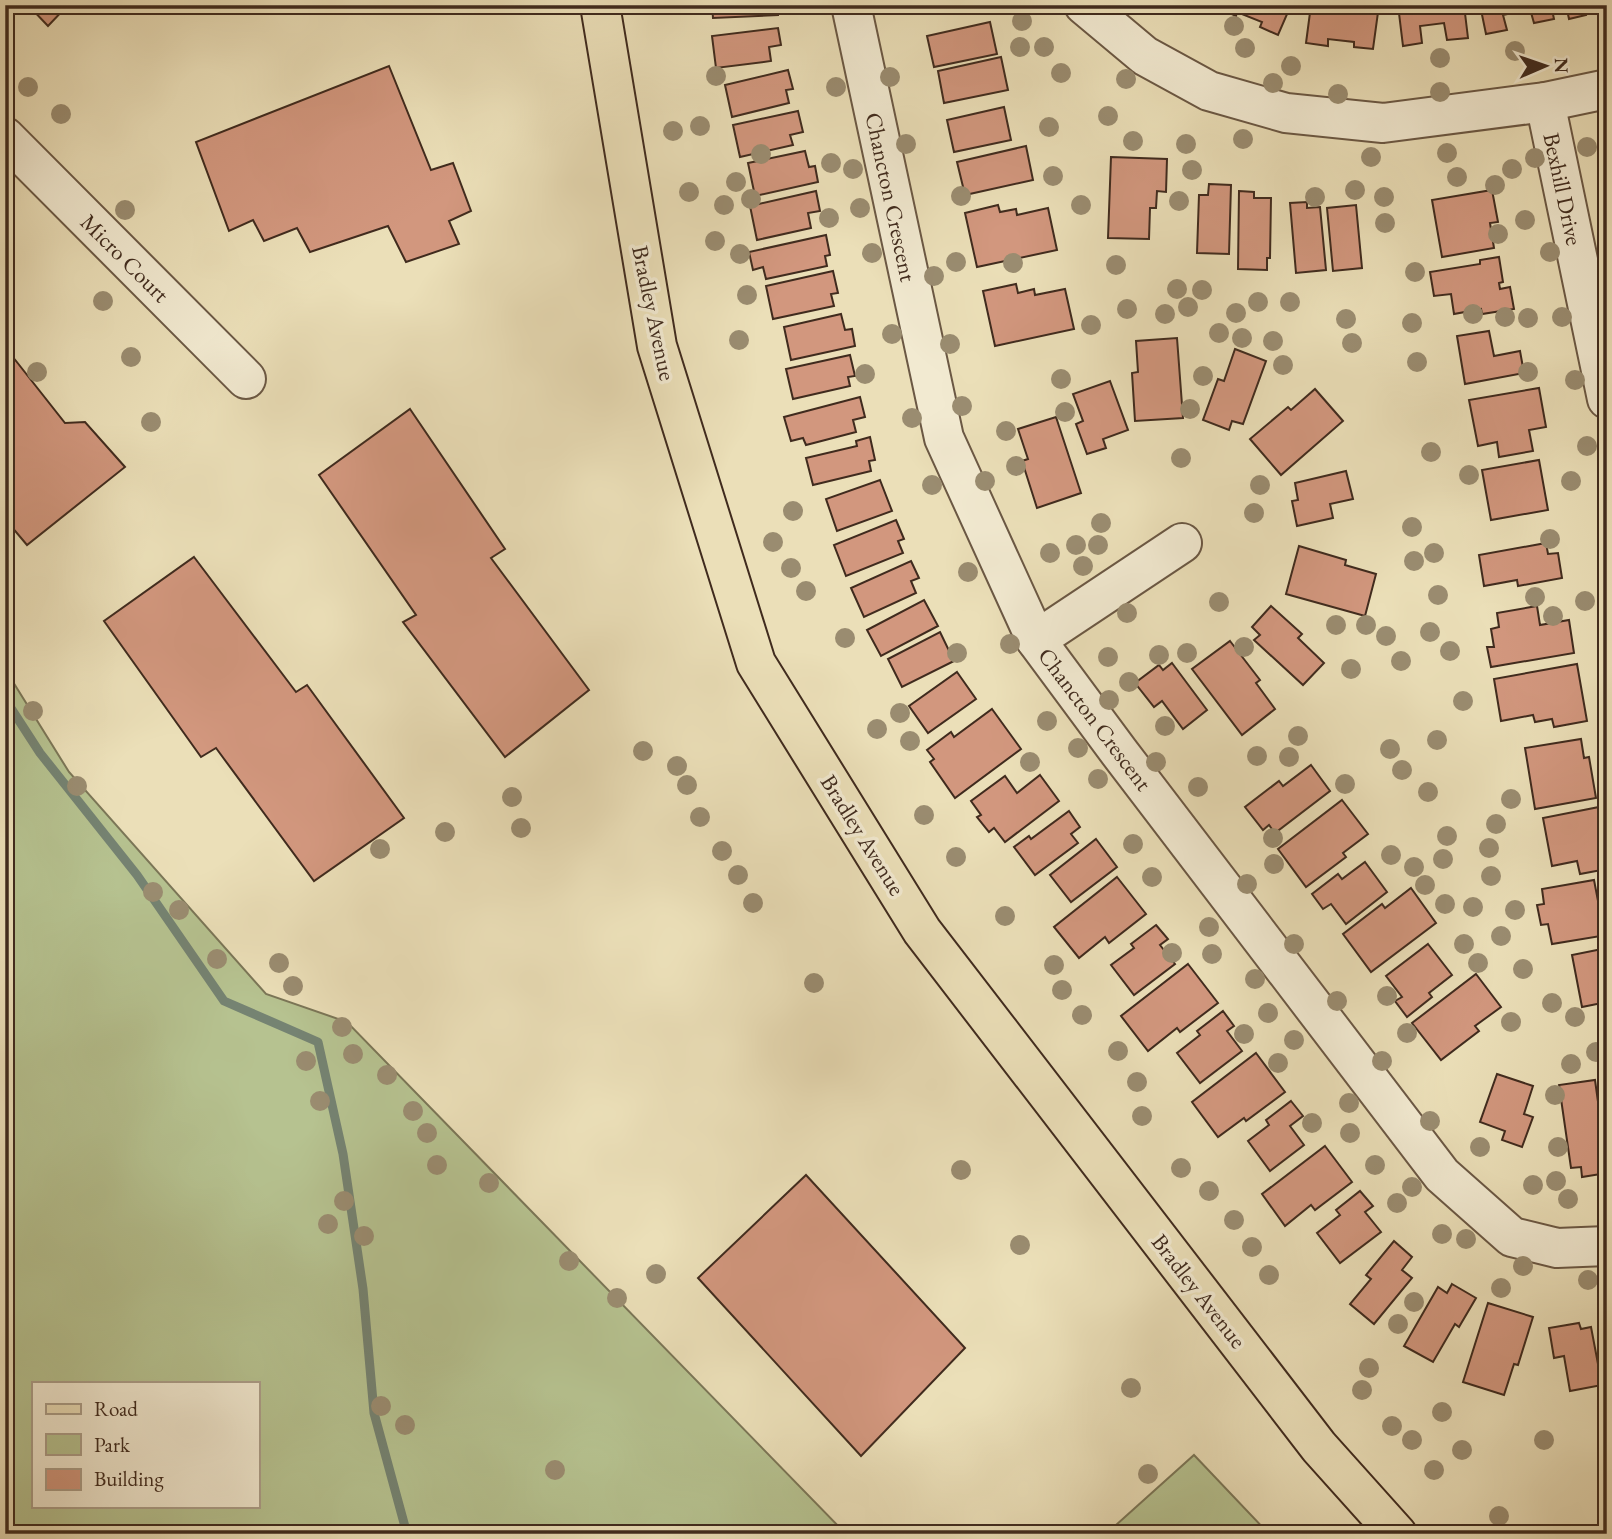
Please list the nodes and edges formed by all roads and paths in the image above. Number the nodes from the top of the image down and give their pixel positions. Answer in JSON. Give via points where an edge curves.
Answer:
{"nodes":[{"id":1,"x":600,"y":5,"type":"edge"},
{"id":2,"x":851,"y":5,"type":"edge"},
{"id":3,"x":1084,"y":5,"type":"edge"},
{"id":4,"x":1607,"y":89,"type":"edge"},
{"id":5,"x":1545,"y":102,"type":"junction"},
{"id":6,"x":5,"y":137,"type":"edge"},
{"id":7,"x":246,"y":379,"type":"dead end"},
{"id":8,"x":1607,"y":399,"type":"edge"},
{"id":9,"x":1182,"y":543,"type":"dead end"},
{"id":10,"x":1036,"y":640,"type":"junction"},
{"id":11,"x":1607,"y":1246,"type":"edge"},
{"id":12,"x":1397,"y":1534,"type":"edge"}],
"edges":[{"from":1,"to":12,"type":"main road","name":"Bradley Avenue","via":[[657,346],[756,663],[922,931],[1319,1447]]},
{"from":2,"to":10,"type":"street","name":"Chancton Crescent","via":[[944,438]]},
{"from":3,"to":5,"type":"street","via":[[1145,56],[1209,91],[1286,113],[1383,122]]},
{"from":4,"to":5,"type":"street"},
{"from":5,"to":8,"type":"street","name":"Bexhill Drive"},
{"from":6,"to":7,"type":"street","name":"Micro Court"},
{"from":9,"to":10,"type":"street"},
{"from":10,"to":11,"type":"street","name":"Chancton Crescent","via":[[1442,1175],[1512,1237],[1557,1248]]}]}
